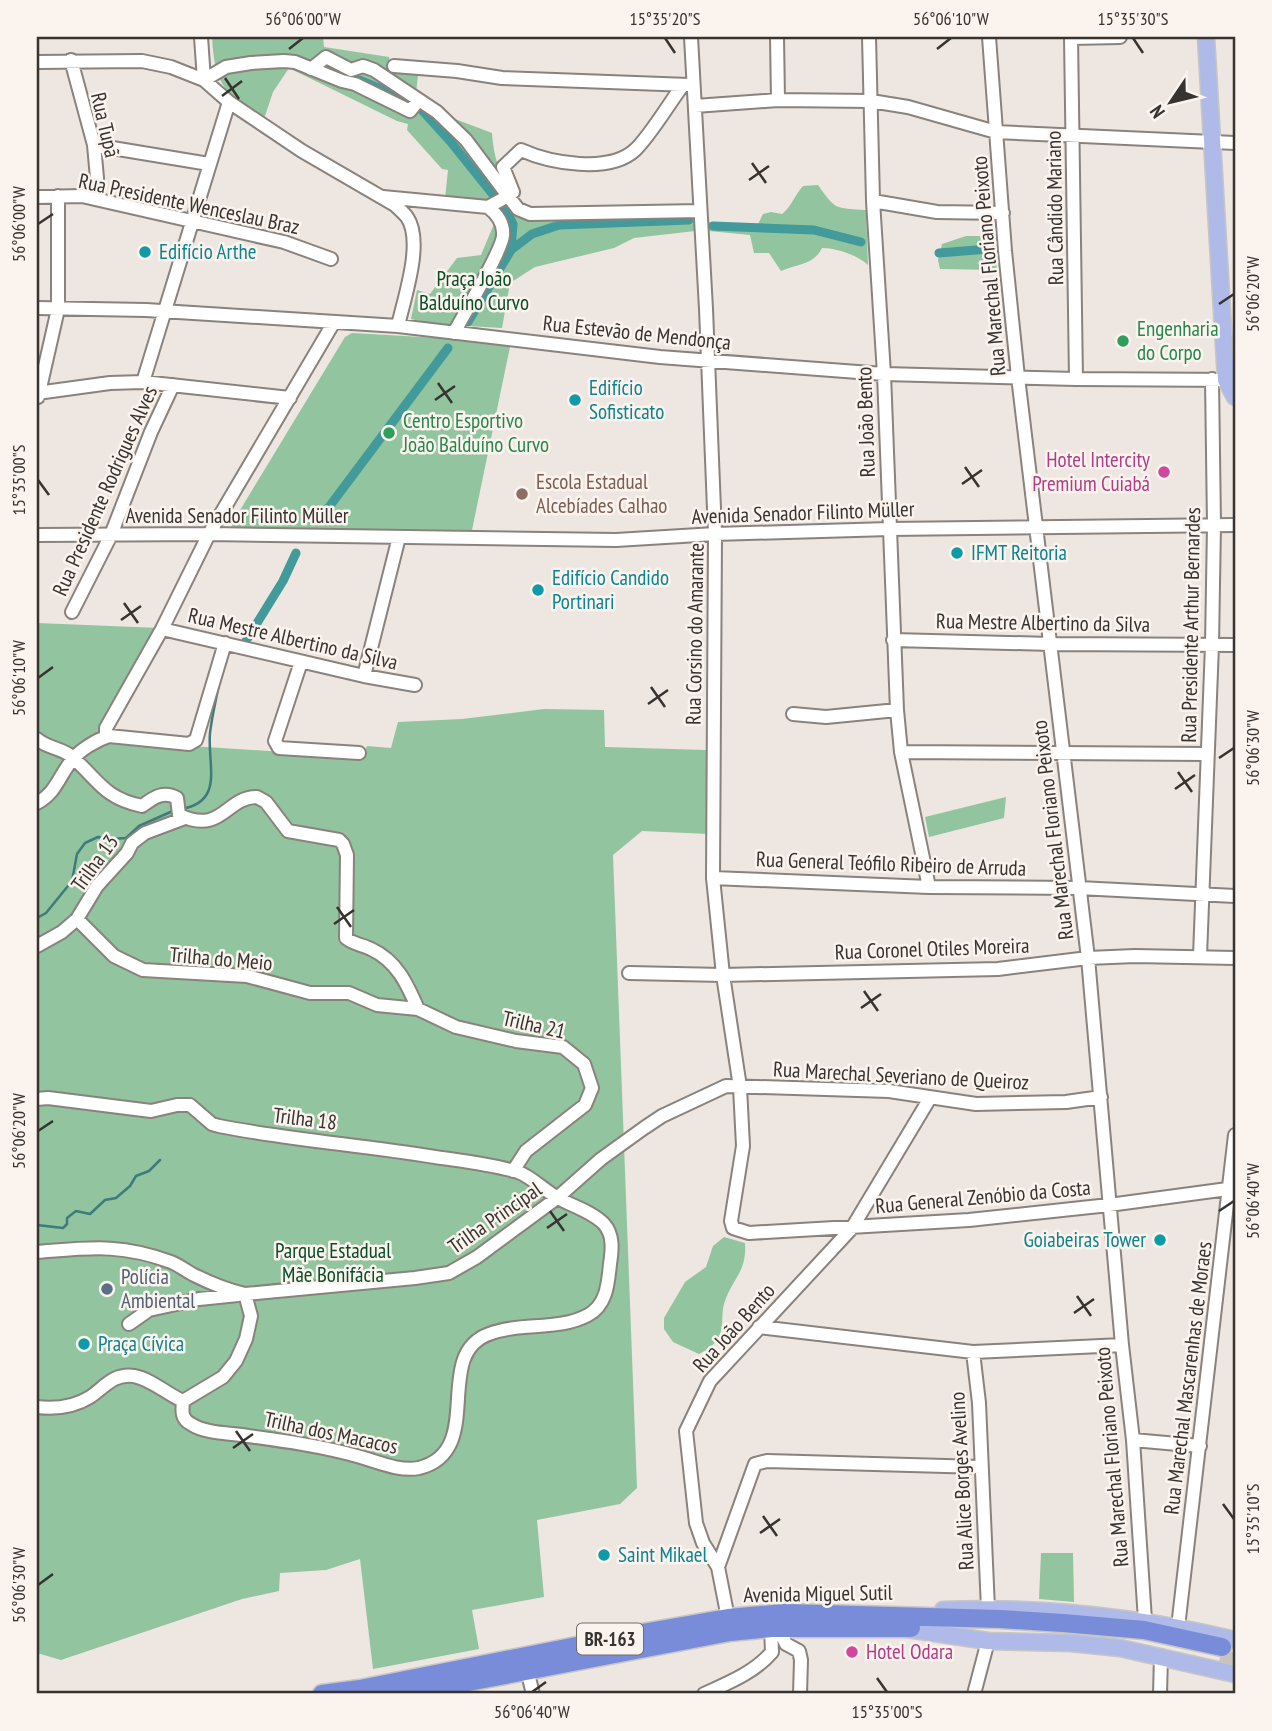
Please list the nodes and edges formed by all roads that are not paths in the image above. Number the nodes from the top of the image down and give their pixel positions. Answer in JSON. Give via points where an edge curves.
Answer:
{"nodes":[{"id":1,"x":201,"y":37,"type":"edge"},
{"id":2,"x":691,"y":37,"type":"edge"},
{"id":3,"x":777,"y":37,"type":"edge"},
{"id":4,"x":869,"y":37,"type":"edge"},
{"id":5,"x":989,"y":37,"type":"edge"},
{"id":6,"x":1119,"y":37,"type":"edge"},
{"id":7,"x":1206,"y":37,"type":"edge"},
{"id":8,"x":1071,"y":38,"type":"edge"},
{"id":9,"x":71,"y":60,"type":"junction"},
{"id":10,"x":37,"y":62,"type":"edge"},
{"id":11,"x":394,"y":66,"type":"dead end"},
{"id":12,"x":311,"y":69,"type":"junction"},
{"id":13,"x":204,"y":80,"type":"junction"},
{"id":14,"x":688,"y":85,"type":"junction"},
{"id":15,"x":778,"y":100,"type":"junction"},
{"id":16,"x":872,"y":101,"type":"junction"},
{"id":17,"x":229,"y":102,"type":"junction"},
{"id":18,"x":414,"y":106,"type":"junction"},
{"id":19,"x":695,"y":106,"type":"junction"},
{"id":20,"x":996,"y":132,"type":"junction"},
{"id":21,"x":1073,"y":137,"type":"junction"},
{"id":22,"x":1212,"y":143,"type":"junction"},
{"id":23,"x":1235,"y":143,"type":"edge"},
{"id":24,"x":94,"y":145,"type":"junction"},
{"id":25,"x":209,"y":164,"type":"junction"},
{"id":26,"x":58,"y":196,"type":"junction"},
{"id":27,"x":380,"y":196,"type":"junction"},
{"id":28,"x":37,"y":197,"type":"edge"},
{"id":29,"x":95,"y":199,"type":"junction"},
{"id":30,"x":873,"y":201,"type":"junction"},
{"id":31,"x":496,"y":204,"type":"junction"},
{"id":32,"x":395,"y":205,"type":"junction"},
{"id":33,"x":700,"y":211,"type":"junction"},
{"id":34,"x":1003,"y":213,"type":"junction"},
{"id":35,"x":192,"y":222,"type":"junction"},
{"id":36,"x":331,"y":259,"type":"dead end"},
{"id":37,"x":37,"y":308,"type":"edge"},
{"id":38,"x":58,"y":309,"type":"junction"},
{"id":39,"x":165,"y":311,"type":"junction"},
{"id":40,"x":334,"y":322,"type":"junction"},
{"id":41,"x":398,"y":326,"type":"junction"},
{"id":42,"x":454,"y":333,"type":"junction"},
{"id":43,"x":707,"y":360,"type":"junction"},
{"id":44,"x":884,"y":374,"type":"junction"},
{"id":45,"x":1018,"y":377,"type":"junction"},
{"id":46,"x":1076,"y":379,"type":"junction"},
{"id":47,"x":1224,"y":380,"type":"edge"},
{"id":48,"x":143,"y":382,"type":"junction"},
{"id":49,"x":173,"y":385,"type":"junction"},
{"id":50,"x":38,"y":396,"type":"edge"},
{"id":51,"x":1235,"y":397,"type":"edge"},
{"id":52,"x":290,"y":398,"type":"junction"},
{"id":53,"x":1214,"y":525,"type":"junction"},
{"id":54,"x":1235,"y":525,"type":"edge"},
{"id":55,"x":1035,"y":527,"type":"junction"},
{"id":56,"x":890,"y":529,"type":"junction"},
{"id":57,"x":209,"y":534,"type":"junction"},
{"id":58,"x":715,"y":534,"type":"junction"},
{"id":59,"x":37,"y":535,"type":"edge"},
{"id":60,"x":111,"y":535,"type":"junction"},
{"id":61,"x":399,"y":537,"type":"junction"},
{"id":62,"x":72,"y":612,"type":"dead end"},
{"id":63,"x":162,"y":629,"type":"junction"},
{"id":64,"x":893,"y":640,"type":"junction"},
{"id":65,"x":225,"y":643,"type":"junction"},
{"id":66,"x":1051,"y":644,"type":"junction"},
{"id":67,"x":1212,"y":645,"type":"junction"},
{"id":68,"x":1235,"y":645,"type":"edge"},
{"id":69,"x":301,"y":662,"type":"junction"},
{"id":70,"x":364,"y":676,"type":"junction"},
{"id":71,"x":415,"y":685,"type":"dead end"},
{"id":72,"x":897,"y":710,"type":"junction"},
{"id":73,"x":793,"y":714,"type":"dead end"},
{"id":74,"x":109,"y":736,"type":"junction"},
{"id":75,"x":37,"y":739,"type":"edge"},
{"id":76,"x":901,"y":752,"type":"junction"},
{"id":77,"x":359,"y":753,"type":"dead end"},
{"id":78,"x":1063,"y":753,"type":"junction"},
{"id":79,"x":1207,"y":754,"type":"junction"},
{"id":80,"x":73,"y":758,"type":"junction"},
{"id":81,"x":37,"y":803,"type":"edge"},
{"id":82,"x":181,"y":813,"type":"junction"},
{"id":83,"x":713,"y":878,"type":"junction"},
{"id":84,"x":929,"y":887,"type":"junction"},
{"id":85,"x":1079,"y":888,"type":"junction"},
{"id":86,"x":1202,"y":894,"type":"junction"},
{"id":87,"x":1235,"y":897,"type":"edge"},
{"id":88,"x":77,"y":919,"type":"junction"},
{"id":89,"x":37,"y":946,"type":"edge"},
{"id":90,"x":1199,"y":956,"type":"junction"},
{"id":91,"x":1088,"y":958,"type":"junction"},
{"id":92,"x":1235,"y":958,"type":"edge"},
{"id":93,"x":629,"y":973,"type":"dead end"},
{"id":94,"x":723,"y":975,"type":"junction"},
{"id":95,"x":418,"y":1009,"type":"junction"},
{"id":96,"x":740,"y":1087,"type":"junction"},
{"id":97,"x":1101,"y":1097,"type":"junction"},
{"id":98,"x":930,"y":1098,"type":"junction"},
{"id":99,"x":43,"y":1099,"type":"edge"},
{"id":100,"x":1235,"y":1135,"type":"edge"},
{"id":101,"x":629,"y":1139,"type":"joint"},
{"id":102,"x":513,"y":1171,"type":"junction"},
{"id":103,"x":1232,"y":1188,"type":"edge"},
{"id":104,"x":557,"y":1198,"type":"junction"},
{"id":105,"x":1109,"y":1205,"type":"junction"},
{"id":106,"x":733,"y":1228,"type":"joint"},
{"id":107,"x":852,"y":1228,"type":"junction"},
{"id":108,"x":37,"y":1252,"type":"edge"},
{"id":109,"x":245,"y":1294,"type":"junction"},
{"id":110,"x":129,"y":1324,"type":"dead end"},
{"id":111,"x":759,"y":1327,"type":"junction"},
{"id":112,"x":1122,"y":1345,"type":"junction"},
{"id":113,"x":973,"y":1352,"type":"junction"},
{"id":114,"x":183,"y":1401,"type":"junction"},
{"id":115,"x":37,"y":1407,"type":"edge"},
{"id":116,"x":1133,"y":1440,"type":"junction"},
{"id":117,"x":1200,"y":1446,"type":"junction"},
{"id":118,"x":981,"y":1467,"type":"junction"},
{"id":119,"x":718,"y":1567,"type":"junction"},
{"id":120,"x":988,"y":1609,"type":"junction"},
{"id":121,"x":728,"y":1618,"type":"junction"},
{"id":122,"x":1145,"y":1620,"type":"junction"},
{"id":123,"x":901,"y":1622,"type":"junction"},
{"id":124,"x":1178,"y":1627,"type":"junction"},
{"id":125,"x":778,"y":1634,"type":"junction"},
{"id":126,"x":988,"y":1641,"type":"junction"},
{"id":127,"x":1226,"y":1648,"type":"edge"},
{"id":128,"x":772,"y":1652,"type":"junction"},
{"id":129,"x":1160,"y":1656,"type":"junction"},
{"id":130,"x":527,"y":1670,"type":"junction"},
{"id":131,"x":1235,"y":1674,"type":"edge"},
{"id":132,"x":322,"y":1694,"type":"edge"},
{"id":133,"x":405,"y":1694,"type":"edge"},
{"id":134,"x":533,"y":1694,"type":"edge"},
{"id":135,"x":704,"y":1694,"type":"edge"},
{"id":136,"x":800,"y":1694,"type":"edge"},
{"id":137,"x":974,"y":1694,"type":"edge"},
{"id":138,"x":1160,"y":1694,"type":"edge"}],
"edges":[{"from":1,"to":13,"type":"street"},
{"from":2,"to":14,"type":"street","name":"Rua Corsino do Amarante"},
{"from":3,"to":15,"type":"street"},
{"from":4,"to":16,"type":"street","name":"Rua João Bento"},
{"from":5,"to":20,"type":"street","name":"Rua Marechal Floriano Peixoto"},
{"from":6,"to":8,"type":"street"},
{"from":7,"to":22,"type":"main road"},
{"from":8,"to":21,"type":"street","name":"Rua Cândido Mariano"},
{"from":9,"to":10,"type":"street"},
{"from":9,"to":13,"type":"street","via":[[142,61]]},
{"from":9,"to":24,"type":"street","name":"Rua Tupã"},
{"from":11,"to":14,"type":"street","via":[[502,78]]},
{"from":12,"to":13,"type":"street","via":[[284,61],[251,63],[226,67]]},
{"from":12,"to":18,"type":"street"},
{"from":12,"to":18,"type":"street","via":[[326,57],[351,69],[363,66],[374,70]]},
{"from":13,"to":17,"type":"street"},
{"from":14,"to":19,"type":"street","name":"Rua Corsino do Amarante"},
{"from":14,"to":31,"type":"street","via":[[635,150],[623,158],[571,163],[538,158],[522,150],[503,167],[513,192]]},
{"from":15,"to":16,"type":"street"},
{"from":15,"to":19,"type":"street"},
{"from":16,"to":20,"type":"street"},
{"from":16,"to":30,"type":"street","name":"Rua João Bento"},
{"from":17,"to":25,"type":"street","name":"Rua Presidente Rodrigues Alves"},
{"from":17,"to":27,"type":"street"},
{"from":18,"to":31,"type":"street","via":[[437,112],[466,140]]},
{"from":19,"to":33,"type":"street","name":"Rua Corsino do Amarante"},
{"from":20,"to":21,"type":"street"},
{"from":20,"to":34,"type":"street","name":"Rua Marechal Floriano Peixoto"},
{"from":21,"to":22,"type":"street"},
{"from":21,"to":46,"type":"street","name":"Rua Cândido Mariano"},
{"from":22,"to":23,"type":"street"},
{"from":22,"to":47,"type":"main road"},
{"from":24,"to":25,"type":"street"},
{"from":24,"to":29,"type":"street","name":"Rua Tupã"},
{"from":25,"to":35,"type":"street","name":"Rua Presidente Rodrigues Alves"},
{"from":26,"to":28,"type":"street","name":"Rua Presidente Wenceslau Braz"},
{"from":26,"to":29,"type":"street","name":"Rua Presidente Wenceslau Braz"},
{"from":26,"to":38,"type":"street"},
{"from":27,"to":31,"type":"street"},
{"from":27,"to":32,"type":"street"},
{"from":29,"to":35,"type":"street","name":"Rua Presidente Wenceslau Braz"},
{"from":30,"to":34,"type":"street","via":[[937,212]]},
{"from":30,"to":44,"type":"street","name":"Rua João Bento"},
{"from":31,"to":32,"type":"street"},
{"from":31,"to":33,"type":"street","via":[[530,214]]},
{"from":31,"to":42,"type":"street","via":[[502,242]]},
{"from":32,"to":41,"type":"street","via":[[408,218],[414,236]]},
{"from":33,"to":43,"type":"street","name":"Rua Corsino do Amarante"},
{"from":34,"to":45,"type":"street","name":"Rua Marechal Floriano Peixoto"},
{"from":35,"to":36,"type":"street","name":"Rua Presidente Wenceslau Braz","via":[[284,242]]},
{"from":35,"to":39,"type":"street","name":"Rua Presidente Rodrigues Alves"},
{"from":37,"to":38,"type":"street","name":"Rua Estevão de Mendonça"},
{"from":38,"to":39,"type":"street","name":"Rua Estevão de Mendonça"},
{"from":38,"to":50,"type":"street"},
{"from":39,"to":40,"type":"street","name":"Rua Estevão de Mendonça"},
{"from":39,"to":48,"type":"street","name":"Rua Presidente Rodrigues Alves"},
{"from":40,"to":41,"type":"street","name":"Rua Estevão de Mendonça"},
{"from":40,"to":52,"type":"street"},
{"from":41,"to":42,"type":"street","name":"Rua Estevão de Mendonça"},
{"from":42,"to":43,"type":"street","name":"Rua Estevão de Mendonça"},
{"from":43,"to":44,"type":"street","name":"Rua Estevão de Mendonça"},
{"from":43,"to":58,"type":"street","name":"Rua Corsino do Amarante"},
{"from":44,"to":45,"type":"street","name":"Rua Estevão de Mendonça"},
{"from":44,"to":56,"type":"street","name":"Rua João Bento"},
{"from":45,"to":46,"type":"street","name":"Rua Estevão de Mendonça"},
{"from":45,"to":55,"type":"street","name":"Rua Marechal Floriano Peixoto"},
{"from":46,"to":47,"type":"street","name":"Rua Estevão de Mendonça"},
{"from":47,"to":51,"type":"main road"},
{"from":47,"to":53,"type":"street","name":"Rua Presidente Arthur Bernardes"},
{"from":48,"to":49,"type":"street"},
{"from":48,"to":50,"type":"street"},
{"from":49,"to":52,"type":"street"},
{"from":49,"to":60,"type":"street","name":"Rua Presidente Rodrigues Alves"},
{"from":52,"to":57,"type":"street"},
{"from":53,"to":54,"type":"street","name":"Avenida Senador Filinto Müller"},
{"from":53,"to":55,"type":"street","name":"Avenida Senador Filinto Müller"},
{"from":53,"to":67,"type":"street","name":"Rua Presidente Arthur Bernardes"},
{"from":55,"to":56,"type":"street","name":"Avenida Senador Filinto Müller"},
{"from":55,"to":66,"type":"street","name":"Rua Marechal Floriano Peixoto"},
{"from":56,"to":58,"type":"street","name":"Avenida Senador Filinto Müller"},
{"from":56,"to":64,"type":"street","name":"Rua João Bento"},
{"from":57,"to":60,"type":"street","name":"Avenida Senador Filinto Müller"},
{"from":57,"to":61,"type":"street","name":"Avenida Senador Filinto Müller"},
{"from":57,"to":63,"type":"street"},
{"from":58,"to":61,"type":"street","name":"Avenida Senador Filinto Müller","via":[[616,540]]},
{"from":58,"to":83,"type":"street","name":"Rua Corsino do Amarante"},
{"from":59,"to":60,"type":"street","name":"Avenida Senador Filinto Müller"},
{"from":60,"to":62,"type":"street","name":"Rua Presidente Rodrigues Alves"},
{"from":61,"to":70,"type":"street"},
{"from":63,"to":65,"type":"street","name":"Rua Mestre Albertino da Silva"},
{"from":63,"to":74,"type":"street","via":[[106,728]]},
{"from":64,"to":66,"type":"street","name":"Rua Mestre Albertino da Silva"},
{"from":64,"to":72,"type":"street","name":"Rua João Bento"},
{"from":65,"to":69,"type":"street","name":"Rua Mestre Albertino da Silva"},
{"from":65,"to":74,"type":"street","via":[[196,740],[189,744]]},
{"from":66,"to":67,"type":"street","name":"Rua Mestre Albertino da Silva"},
{"from":66,"to":78,"type":"street","name":"Rua Marechal Floriano Peixoto"},
{"from":67,"to":68,"type":"street","name":"Rua Mestre Albertino da Silva"},
{"from":67,"to":79,"type":"street","name":"Rua Presidente Arthur Bernardes"},
{"from":69,"to":70,"type":"street","name":"Rua Mestre Albertino da Silva"},
{"from":69,"to":77,"type":"street","via":[[276,745]]},
{"from":70,"to":71,"type":"street","name":"Rua Mestre Albertino da Silva"},
{"from":72,"to":73,"type":"street"},
{"from":72,"to":76,"type":"street","name":"Rua João Bento"},
{"from":74,"to":80,"type":"street"},
{"from":75,"to":80,"type":"street"},
{"from":76,"to":78,"type":"street"},
{"from":76,"to":84,"type":"street","name":"Rua João Bento"},
{"from":78,"to":79,"type":"street"},
{"from":78,"to":85,"type":"street","name":"Rua Marechal Floriano Peixoto"},
{"from":79,"to":86,"type":"street","name":"Rua Presidente Arthur Bernardes"},
{"from":80,"to":81,"type":"street","via":[[51,794]]},
{"from":80,"to":82,"type":"street","via":[[122,802],[142,806],[159,795],[171,795]]},
{"from":82,"to":88,"type":"street","name":"Trilha 13","via":[[132,843]]},
{"from":82,"to":95,"type":"street","via":[[205,822],[257,797],[288,831],[343,844],[347,855],[346,938],[372,949],[399,970]]},
{"from":83,"to":84,"type":"street","name":"Rua General Teófilo Ribeiro de Arruda"},
{"from":83,"to":94,"type":"street","name":"Rua Corsino do Amarante"},
{"from":84,"to":85,"type":"street","name":"Rua General Teófilo Ribeiro de Arruda"},
{"from":85,"to":86,"type":"street","name":"Rua General Teófilo Ribeiro de Arruda"},
{"from":85,"to":91,"type":"street","name":"Rua Marechal Floriano Peixoto"},
{"from":86,"to":87,"type":"street","name":"Rua General Teófilo Ribeiro de Arruda"},
{"from":86,"to":90,"type":"street","name":"Rua Presidente Arthur Bernardes"},
{"from":88,"to":89,"type":"street"},
{"from":88,"to":95,"type":"street","name":"Trilha do Meio","via":[[114,956],[142,970],[247,976],[310,993],[349,993],[377,1005]]},
{"from":90,"to":91,"type":"street","name":"Rua Coronel Otiles Moreira"},
{"from":90,"to":92,"type":"street","name":"Rua Coronel Otiles Moreira"},
{"from":91,"to":94,"type":"street","name":"Rua Coronel Otiles Moreira","via":[[998,969]]},
{"from":91,"to":97,"type":"street","name":"Rua Marechal Floriano Peixoto"},
{"from":93,"to":94,"type":"street","name":"Rua Coronel Otiles Moreira"},
{"from":94,"to":96,"type":"street","name":"Rua Corsino do Amarante"},
{"from":95,"to":102,"type":"street","name":"Trilha 21","via":[[456,1027],[563,1047],[584,1064],[592,1088],[585,1105],[526,1152]]},
{"from":96,"to":98,"type":"street","name":"Rua Marechal Severiano de Queiroz","via":[[889,1091]]},
{"from":96,"to":101,"type":"street","name":"Rua Marechal Severiano de Queiroz","via":[[719,1088],[662,1116]]},
{"from":96,"to":106,"type":"street","name":"Rua Corsino do Amarante","via":[[743,1146]]},
{"from":97,"to":98,"type":"street","name":"Rua Marechal Severiano de Queiroz","via":[[1004,1104]]},
{"from":97,"to":105,"type":"street","name":"Rua Marechal Floriano Peixoto"},
{"from":98,"to":107,"type":"street","name":"Rua João Bento"},
{"from":99,"to":102,"type":"street","name":"Trilha 18","via":[[151,1111],[190,1105],[219,1126]]},
{"from":100,"to":103,"type":"street","name":"Rua Marechal Mascarenhas de Moraes"},
{"from":101,"to":104,"type":"street","name":"Trilha Principal"},
{"from":102,"to":104,"type":"street","name":"Trilha 18"},
{"from":103,"to":105,"type":"street","name":"Rua General Zenóbio da Costa"},
{"from":103,"to":117,"type":"street","name":"Rua Marechal Mascarenhas de Moraes"},
{"from":104,"to":109,"type":"street","name":"Trilha Principal","via":[[449,1273]]},
{"from":104,"to":114,"type":"street","name":"Trilha dos Macacos","via":[[604,1224],[610,1235],[611,1264],[601,1305],[585,1317],[493,1332],[472,1344],[460,1372],[457,1424],[443,1454],[431,1463],[408,1469],[320,1446],[192,1426],[182,1414]]},
{"from":105,"to":107,"type":"street","name":"Rua General Zenóbio da Costa"},
{"from":105,"to":112,"type":"street","name":"Rua Marechal Floriano Peixoto"},
{"from":106,"to":107,"type":"street","name":"Rua General Zenóbio da Costa","via":[[750,1233]]},
{"from":107,"to":111,"type":"street","name":"Rua João Bento"},
{"from":108,"to":109,"type":"street","name":"Trilha Principal","via":[[133,1250]]},
{"from":109,"to":110,"type":"street","via":[[149,1310]]},
{"from":109,"to":114,"type":"street","via":[[251,1316],[236,1361],[223,1377]]},
{"from":111,"to":113,"type":"street"},
{"from":111,"to":119,"type":"street","name":"Rua João Bento","via":[[710,1381],[686,1431],[696,1523]]},
{"from":112,"to":113,"type":"street"},
{"from":112,"to":116,"type":"street","name":"Rua Marechal Floriano Peixoto"},
{"from":113,"to":118,"type":"street","name":"Rua Alice Borges Avelino"},
{"from":114,"to":115,"type":"street","via":[[130,1375],[56,1409]]},
{"from":116,"to":117,"type":"street"},
{"from":116,"to":122,"type":"street","name":"Rua Marechal Floriano Peixoto"},
{"from":117,"to":124,"type":"street","name":"Rua Marechal Mascarenhas de Moraes"},
{"from":118,"to":119,"type":"street","via":[[755,1464]]},
{"from":118,"to":120,"type":"street","name":"Rua Alice Borges Avelino"},
{"from":119,"to":121,"type":"street","name":"Rua João Bento"},
{"from":120,"to":122,"type":"main road","name":"Avenida Miguel Sutil","number":"BR-163"},
{"from":120,"to":123,"type":"main road","name":"Avenida Miguel Sutil","number":"BR-163","via":[[944,1610]]},
{"from":121,"to":123,"type":"highway","name":"Avenida Miguel Sutil","number":"BR-163","via":[[785,1613]]},
{"from":121,"to":132,"type":"highway","name":"Avenida Miguel Sutil","number":"BR-163"},
{"from":122,"to":124,"type":"main road","name":"Avenida Miguel Sutil","number":"BR-163"},
{"from":123,"to":125,"type":"highway","name":"Avenida Miguel Sutil","number":"BR-163"},
{"from":123,"to":126,"type":"main road","name":"Avenida Miguel Sutil","number":"BR-163"},
{"from":123,"to":127,"type":"highway","number":"BR-163"},
{"from":124,"to":127,"type":"main road","name":"Avenida Miguel Sutil","number":"BR-163"},
{"from":125,"to":128,"type":"street"},
{"from":125,"to":128,"type":"street"},
{"from":125,"to":130,"type":"highway","name":"Avenida Miguel Sutil","number":"BR-163","via":[[730,1632]]},
{"from":125,"to":136,"type":"street","via":[[799,1651]]},
{"from":126,"to":129,"type":"main road","name":"Avenida Miguel Sutil","number":"BR-163","via":[[1071,1643]]},
{"from":126,"to":137,"type":"street"},
{"from":128,"to":135,"type":"street","via":[[734,1680]]},
{"from":129,"to":131,"type":"main road","name":"Avenida Miguel Sutil","number":"BR-163"},
{"from":129,"to":138,"type":"street"},
{"from":130,"to":133,"type":"highway","name":"Avenida Miguel Sutil","number":"BR-163"},
{"from":130,"to":134,"type":"street"}]}
